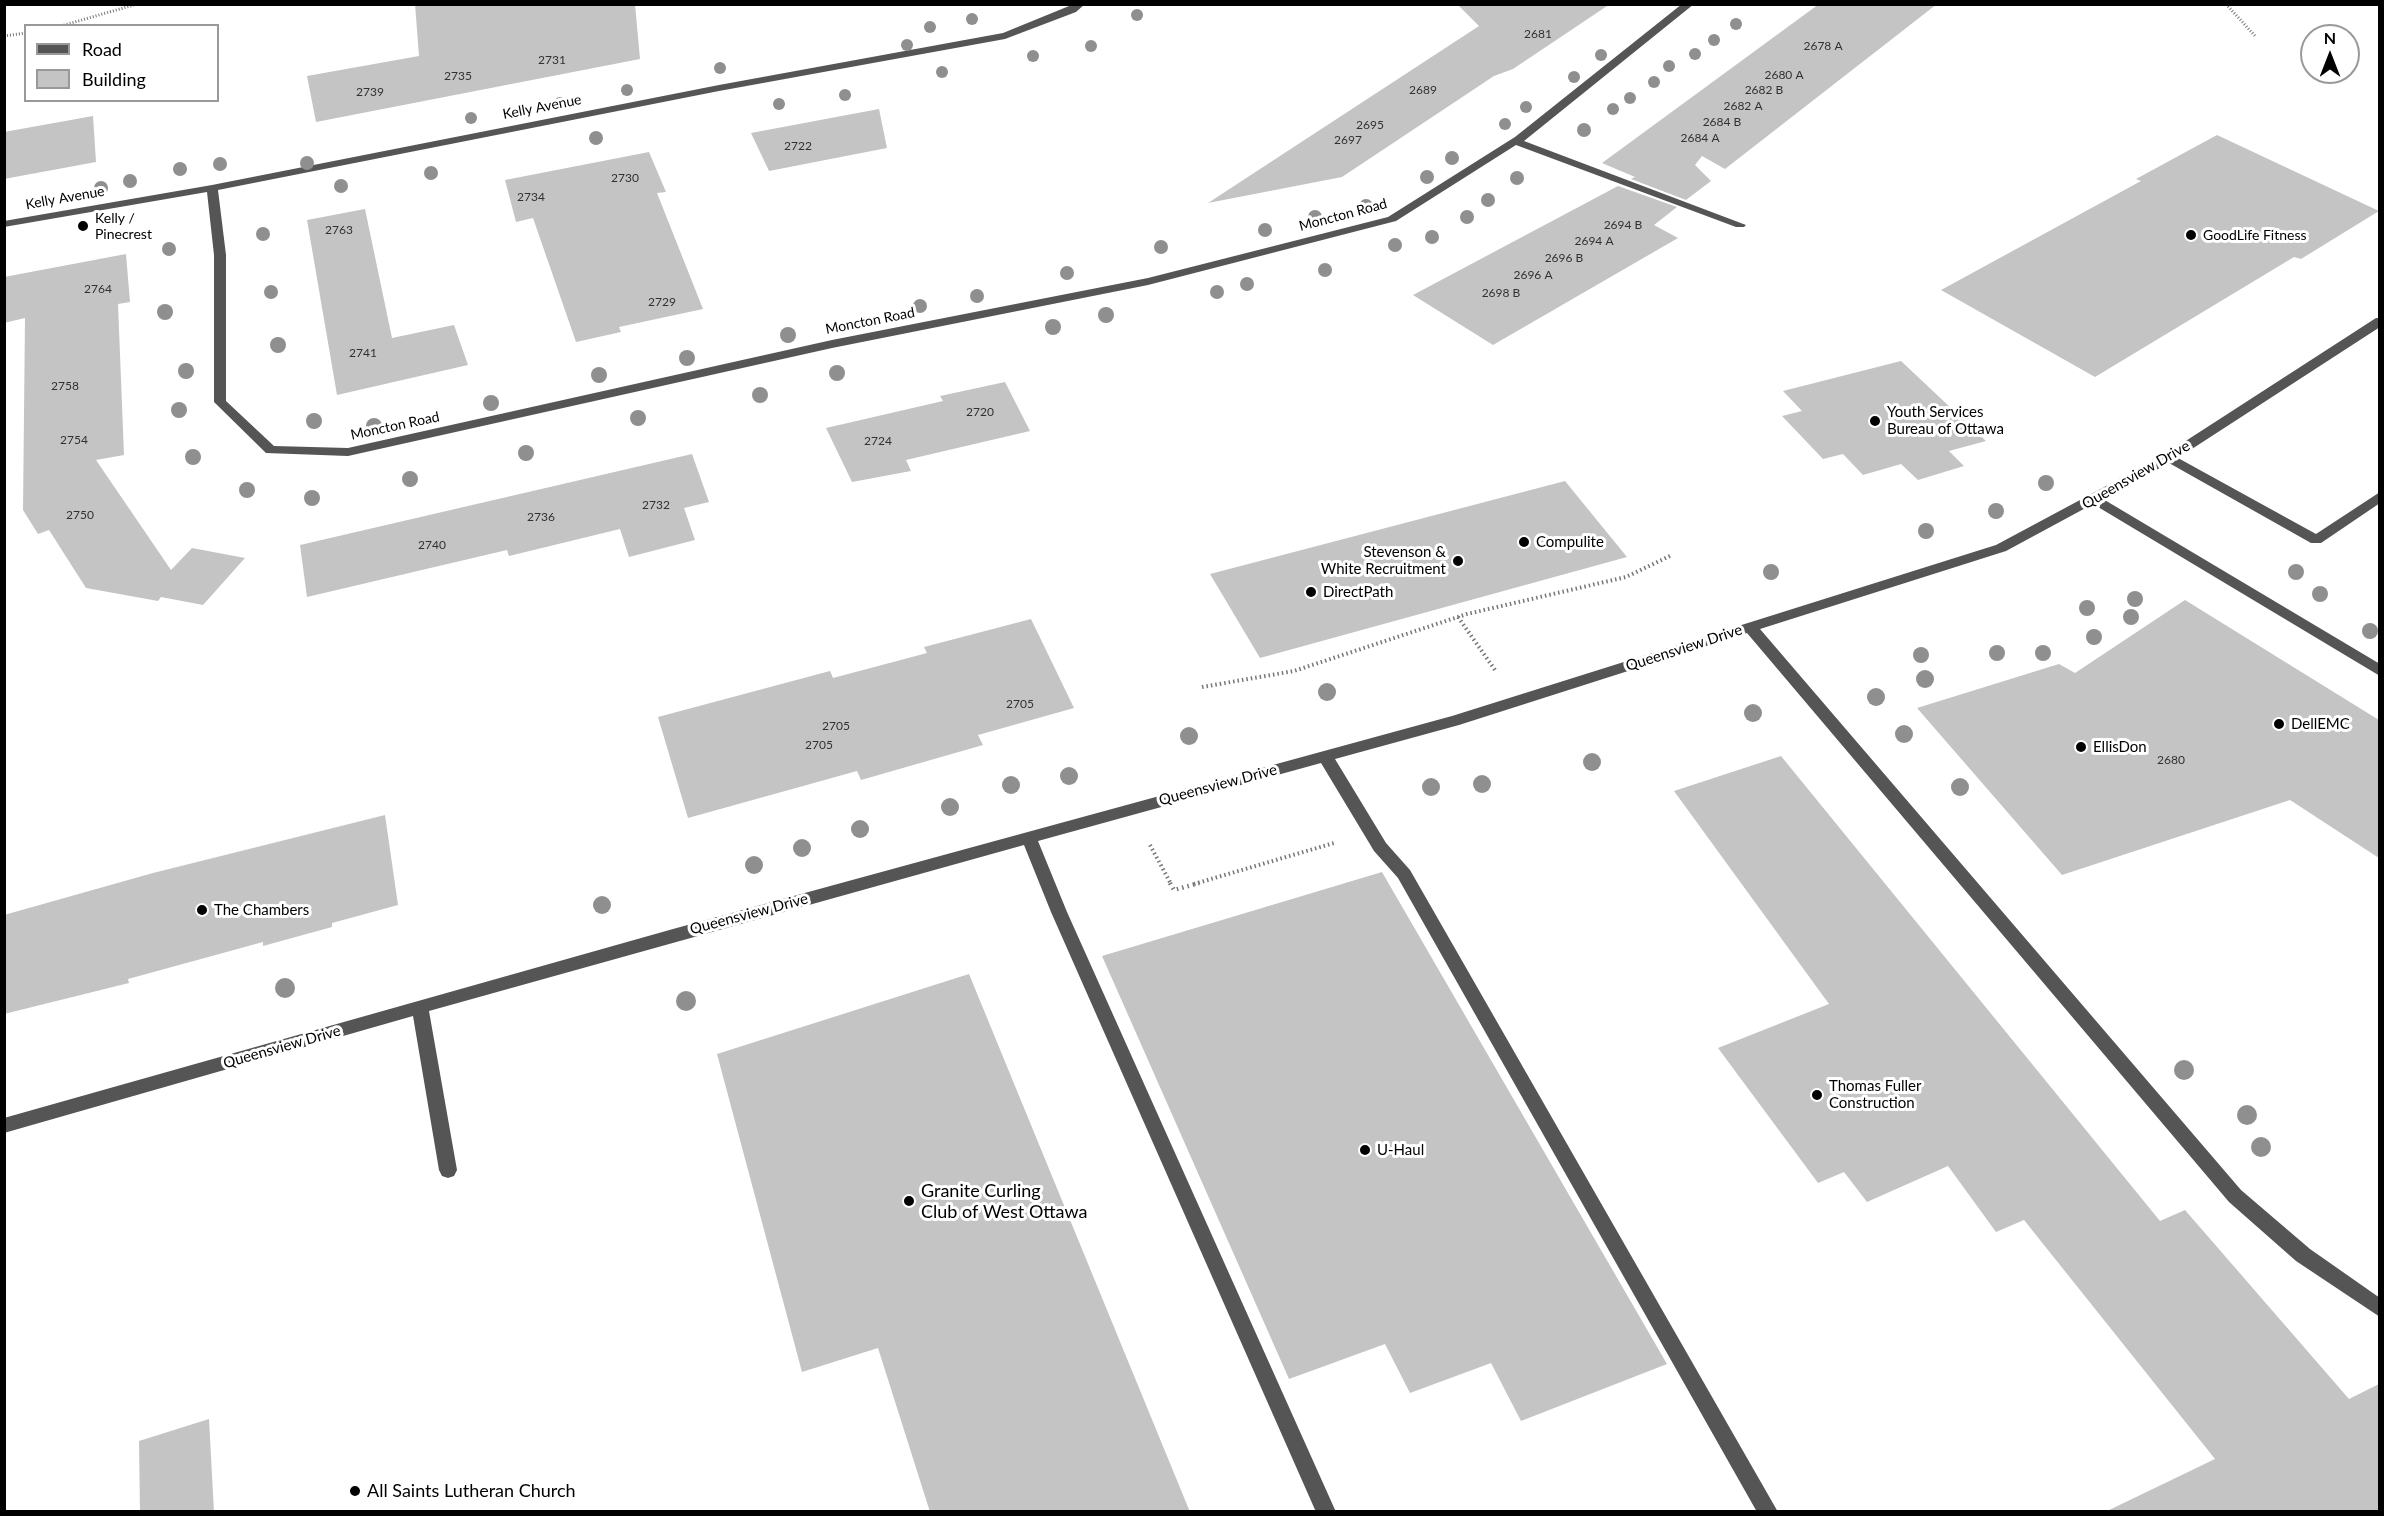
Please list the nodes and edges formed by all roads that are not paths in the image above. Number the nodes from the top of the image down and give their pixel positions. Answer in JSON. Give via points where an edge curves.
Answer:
{"nodes":[{"id":1,"x":1080,"y":4,"type":"edge"},
{"id":2,"x":1689,"y":5,"type":"edge"},
{"id":3,"x":1515,"y":141,"type":"junction"},
{"id":4,"x":212,"y":188,"type":"junction"},
{"id":5,"x":4,"y":224,"type":"edge"},
{"id":6,"x":1740,"y":225,"type":"dead end"},
{"id":7,"x":2379,"y":321,"type":"edge"},
{"id":8,"x":2169,"y":459,"type":"junction"},
{"id":9,"x":2379,"y":496,"type":"edge"},
{"id":10,"x":2095,"y":500,"type":"junction"},
{"id":11,"x":1750,"y":627,"type":"junction"},
{"id":12,"x":2379,"y":671,"type":"edge"},
{"id":13,"x":1325,"y":756,"type":"junction"},
{"id":14,"x":1029,"y":837,"type":"junction"},
{"id":15,"x":420,"y":1008,"type":"junction"},
{"id":16,"x":4,"y":1126,"type":"edge"},
{"id":17,"x":448,"y":1170,"type":"dead end"},
{"id":18,"x":2379,"y":1309,"type":"edge"},
{"id":19,"x":1326,"y":1512,"type":"edge"},
{"id":20,"x":1768,"y":1512,"type":"edge"}],
"edges":[{"from":1,"to":4,"type":"street","name":"Kelly Avenue","via":[[1005,36]]},
{"from":2,"to":3,"type":"street","name":"Moncton Road"},
{"from":3,"to":4,"type":"street","name":"Moncton Road","via":[[1392,219],[1148,281],[832,344],[348,452],[272,450],[220,402],[220,255]]},
{"from":3,"to":6,"type":"street"},
{"from":4,"to":5,"type":"street","name":"Kelly Avenue"},
{"from":7,"to":8,"type":"street","name":"Queensview Drive"},
{"from":8,"to":9,"type":"street","via":[[2316,540]]},
{"from":8,"to":10,"type":"street","name":"Queensview Drive"},
{"from":10,"to":11,"type":"street","name":"Queensview Drive","via":[[2001,548]]},
{"from":10,"to":12,"type":"street"},
{"from":11,"to":13,"type":"street","name":"Queensview Drive","via":[[1517,701]]},
{"from":11,"to":18,"type":"street","via":[[2235,1196],[2304,1255]]},
{"from":13,"to":14,"type":"street","name":"Queensview Drive"},
{"from":13,"to":20,"type":"street","via":[[1371,832],[1404,874]]},
{"from":14,"to":15,"type":"street","name":"Queensview Drive"},
{"from":14,"to":19,"type":"street"},
{"from":15,"to":16,"type":"street","name":"Queensview Drive"},
{"from":15,"to":17,"type":"street"}]}
